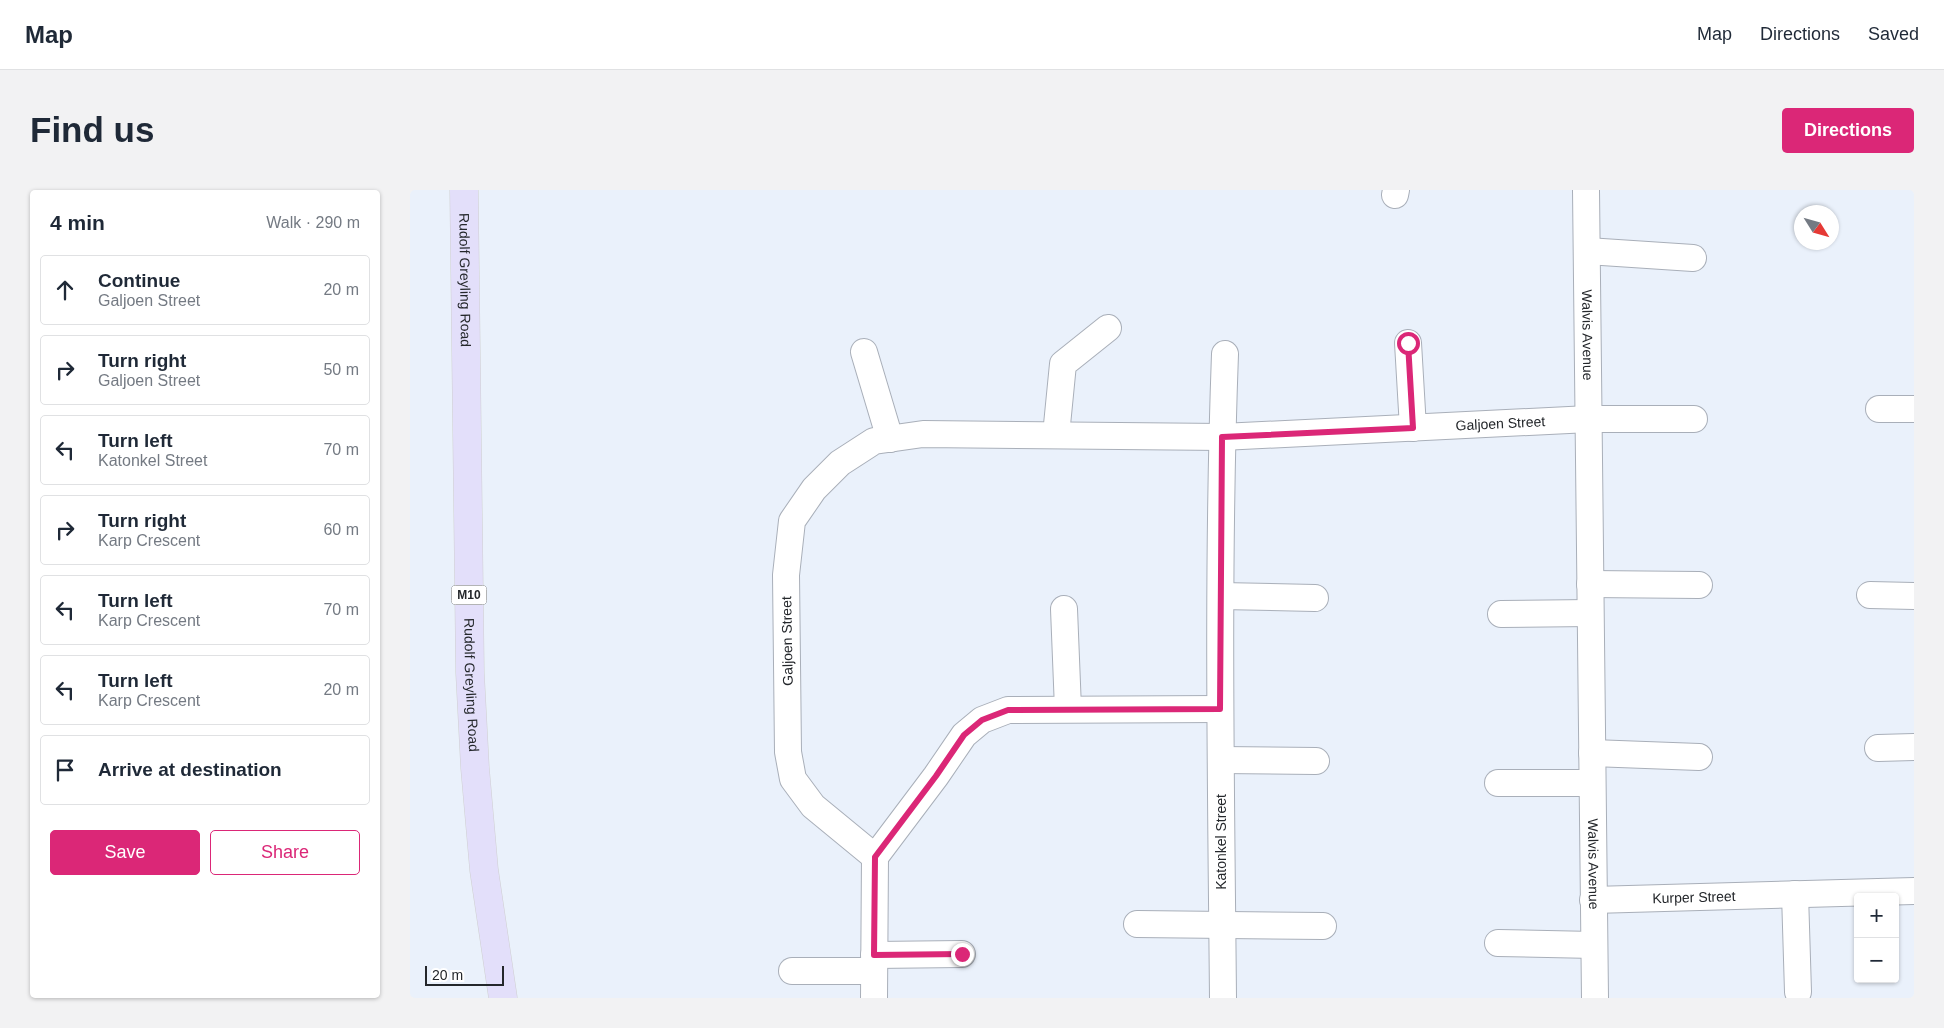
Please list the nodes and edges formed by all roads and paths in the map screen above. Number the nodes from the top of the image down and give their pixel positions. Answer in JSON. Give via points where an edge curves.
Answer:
{"nodes":[{"id":1,"x":464,"y":190,"type":"edge"},
{"id":2,"x":1586,"y":190,"type":"edge"},
{"id":3,"x":1587,"y":251,"type":"junction"},
{"id":4,"x":1693,"y":258,"type":"dead end"},
{"id":5,"x":1108,"y":328,"type":"dead end"},
{"id":6,"x":1408,"y":343,"type":"dead end"},
{"id":7,"x":864,"y":352,"type":"dead end"},
{"id":8,"x":1225,"y":354,"type":"dead end"},
{"id":9,"x":1879,"y":409,"type":"dead end"},
{"id":10,"x":1914,"y":409,"type":"edge"},
{"id":11,"x":1589,"y":419,"type":"junction"},
{"id":12,"x":1694,"y":419,"type":"dead end"},
{"id":13,"x":1413,"y":428,"type":"junction"},
{"id":14,"x":1056,"y":435,"type":"junction"},
{"id":15,"x":1222,"y":437,"type":"junction"},
{"id":16,"x":890,"y":439,"type":"junction"},
{"id":17,"x":1590,"y":584,"type":"junction"},
{"id":18,"x":1698,"y":585,"type":"dead end"},
{"id":19,"x":1870,"y":595,"type":"dead end"},
{"id":20,"x":1221,"y":596,"type":"junction"},
{"id":21,"x":1914,"y":596,"type":"edge"},
{"id":22,"x":1315,"y":598,"type":"dead end"},
{"id":23,"x":1064,"y":609,"type":"dead end"},
{"id":24,"x":1590,"y":612,"type":"junction"},
{"id":25,"x":1501,"y":614,"type":"dead end"},
{"id":26,"x":1220,"y":709,"type":"junction"},
{"id":27,"x":1068,"y":710,"type":"junction"},
{"id":28,"x":1878,"y":748,"type":"dead end"},
{"id":29,"x":1914,"y":748,"type":"edge"},
{"id":30,"x":1592,"y":753,"type":"junction"},
{"id":31,"x":1699,"y":757,"type":"dead end"},
{"id":32,"x":1221,"y":760,"type":"junction"},
{"id":33,"x":1316,"y":761,"type":"dead end"},
{"id":34,"x":1592,"y":782,"type":"junction"},
{"id":35,"x":1498,"y":783,"type":"dead end"},
{"id":36,"x":875,"y":857,"type":"junction"},
{"id":37,"x":1914,"y":891,"type":"edge"},
{"id":38,"x":1795,"y":894,"type":"junction"},
{"id":39,"x":1593,"y":900,"type":"junction"},
{"id":40,"x":1137,"y":924,"type":"dead end"},
{"id":41,"x":1222,"y":924,"type":"junction"},
{"id":42,"x":1323,"y":926,"type":"dead end"},
{"id":43,"x":1498,"y":943,"type":"dead end"},
{"id":44,"x":1594,"y":945,"type":"junction"},
{"id":45,"x":962,"y":954,"type":"dead end"},
{"id":46,"x":874,"y":963,"type":"junction"},
{"id":47,"x":792,"y":971,"type":"dead end"},
{"id":48,"x":1798,"y":992,"type":"dead end"},
{"id":49,"x":503,"y":998,"type":"edge"},
{"id":50,"x":874,"y":998,"type":"edge"},
{"id":51,"x":1222,"y":998,"type":"edge"},
{"id":52,"x":1594,"y":998,"type":"edge"}],
"edges":[{"from":1,"to":49,"type":"main road","name":"Rudolf Greyling Road","number":"M10","via":[[470,673],[484,870]]},
{"from":2,"to":3,"type":"street","name":"Walvis Avenue"},
{"from":3,"to":4,"type":"street"},
{"from":3,"to":11,"type":"street","name":"Walvis Avenue"},
{"from":5,"to":14,"type":"street","via":[[1063,364]]},
{"from":6,"to":13,"type":"street"},
{"from":7,"to":16,"type":"street"},
{"from":8,"to":15,"type":"street"},
{"from":9,"to":10,"type":"street"},
{"from":11,"to":12,"type":"street"},
{"from":11,"to":13,"type":"street","name":"Galjoen Street"},
{"from":11,"to":17,"type":"street","name":"Walvis Avenue"},
{"from":13,"to":15,"type":"street","name":"Galjoen Street"},
{"from":14,"to":15,"type":"street","name":"Galjoen Street"},
{"from":14,"to":16,"type":"street","name":"Galjoen Street","via":[[923,434]]},
{"from":15,"to":20,"type":"street","name":"Katonkel Street"},
{"from":16,"to":36,"type":"street","name":"Galjoen Street","via":[[874,441],[840,462],[814,489],[792,521],[786,574],[788,752],[793,779],[813,806]]},
{"from":17,"to":18,"type":"street"},
{"from":17,"to":24,"type":"street","name":"Walvis Avenue"},
{"from":19,"to":21,"type":"street"},
{"from":20,"to":22,"type":"street"},
{"from":20,"to":26,"type":"street","name":"Katonkel Street"},
{"from":23,"to":27,"type":"street"},
{"from":24,"to":25,"type":"street"},
{"from":24,"to":30,"type":"street","name":"Walvis Avenue"},
{"from":26,"to":27,"type":"street"},
{"from":26,"to":32,"type":"street","name":"Katonkel Street"},
{"from":27,"to":36,"type":"street","via":[[1008,710],[982,720],[964,735]]},
{"from":28,"to":29,"type":"street"},
{"from":30,"to":31,"type":"street"},
{"from":30,"to":34,"type":"street","name":"Walvis Avenue"},
{"from":32,"to":33,"type":"street"},
{"from":32,"to":41,"type":"street","name":"Katonkel Street"},
{"from":34,"to":35,"type":"street"},
{"from":34,"to":39,"type":"street","name":"Walvis Avenue"},
{"from":36,"to":46,"type":"street"},
{"from":37,"to":38,"type":"street","name":"Kurper Street"},
{"from":38,"to":39,"type":"street","name":"Kurper Street"},
{"from":38,"to":48,"type":"street"},
{"from":39,"to":44,"type":"street","name":"Walvis Avenue"},
{"from":40,"to":41,"type":"street"},
{"from":41,"to":42,"type":"street"},
{"from":41,"to":51,"type":"street","name":"Katonkel Street"},
{"from":43,"to":44,"type":"street"},
{"from":44,"to":52,"type":"street","name":"Walvis Avenue"},
{"from":45,"to":46,"type":"street"},
{"from":46,"to":47,"type":"street"},
{"from":46,"to":50,"type":"street"}]}
